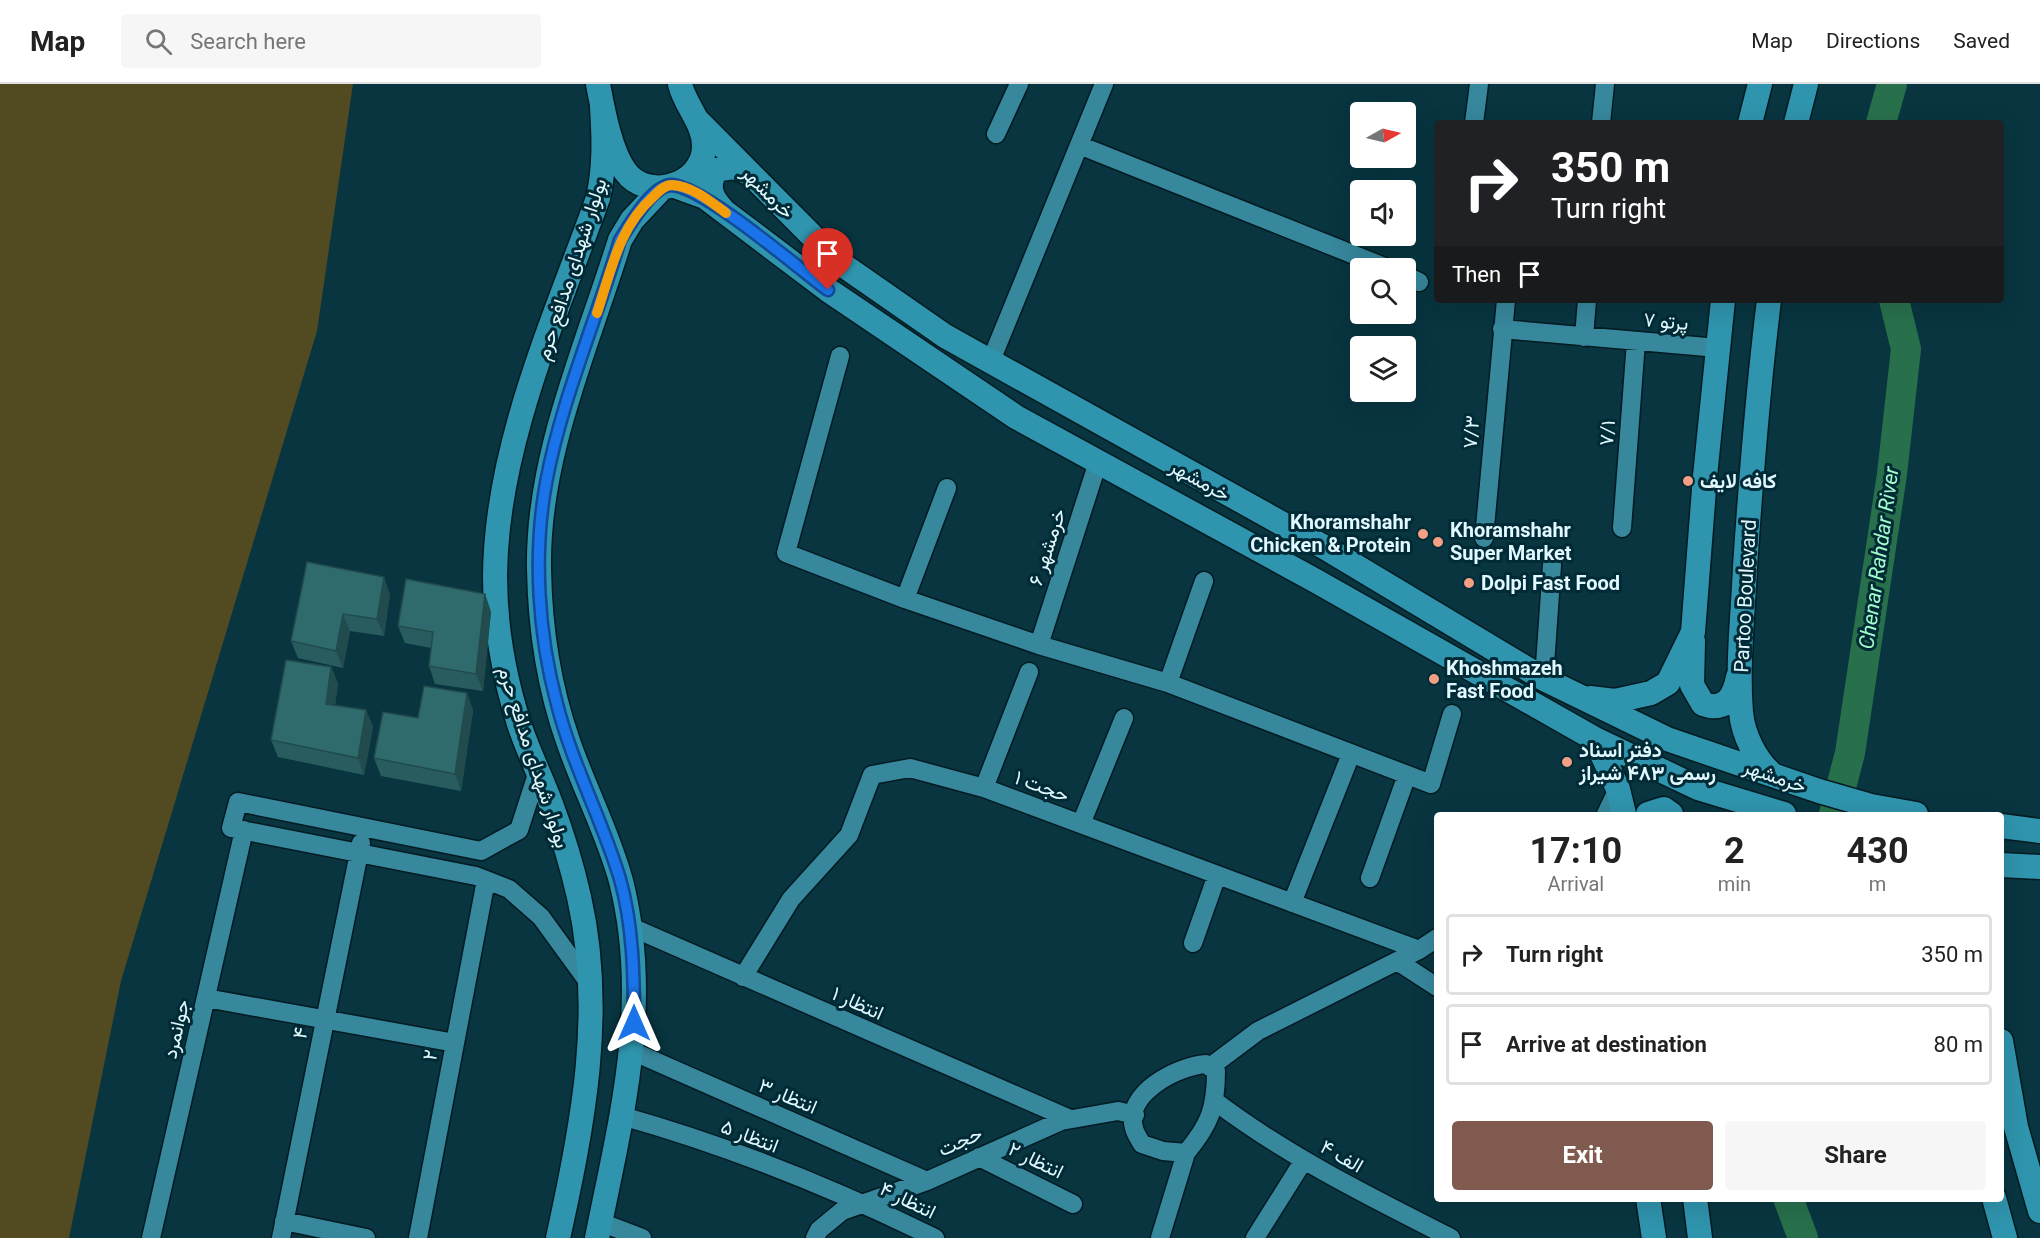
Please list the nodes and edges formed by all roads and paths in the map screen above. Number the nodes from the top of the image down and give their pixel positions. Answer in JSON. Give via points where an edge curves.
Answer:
{"nodes":[{"id":1,"x":680,"y":84,"type":"edge"},
{"id":2,"x":692,"y":84,"type":"edge"},
{"id":3,"x":1019,"y":84,"type":"edge"},
{"id":4,"x":1104,"y":84,"type":"edge"},
{"id":5,"x":1479,"y":84,"type":"edge"},
{"id":6,"x":1605,"y":84,"type":"edge"},
{"id":7,"x":1760,"y":84,"type":"edge"},
{"id":8,"x":1806,"y":84,"type":"edge"},
{"id":9,"x":600,"y":95,"type":"edge"},
{"id":10,"x":695,"y":117,"type":"junction"},
{"id":11,"x":1474,"y":120,"type":"edge"},
{"id":12,"x":1601,"y":120,"type":"edge"},
{"id":13,"x":1751,"y":120,"type":"edge"},
{"id":14,"x":1797,"y":120,"type":"edge"},
{"id":15,"x":996,"y":134,"type":"dead end"},
{"id":16,"x":1079,"y":145,"type":"junction"},
{"id":17,"x":746,"y":172,"type":"junction"},
{"id":18,"x":667,"y":187,"type":"junction"},
{"id":19,"x":724,"y":212,"type":"junction"},
{"id":20,"x":584,"y":238,"type":"junction"},
{"id":21,"x":616,"y":254,"type":"junction"},
{"id":22,"x":1362,"y":258,"type":"edge"},
{"id":23,"x":1506,"y":303,"type":"edge"},
{"id":24,"x":1587,"y":303,"type":"edge"},
{"id":25,"x":1723,"y":303,"type":"edge"},
{"id":26,"x":1769,"y":303,"type":"edge"},
{"id":27,"x":1502,"y":329,"type":"junction"},
{"id":28,"x":1584,"y":337,"type":"junction"},
{"id":29,"x":1636,"y":341,"type":"junction"},
{"id":30,"x":1718,"y":348,"type":"junction"},
{"id":31,"x":840,"y":356,"type":"dead end"},
{"id":32,"x":990,"y":363,"type":"junction"},
{"id":33,"x":1098,"y":462,"type":"junction"},
{"id":34,"x":946,"y":488,"type":"dead end"},
{"id":35,"x":1622,"y":528,"type":"dead end"},
{"id":36,"x":1484,"y":538,"type":"dead end"},
{"id":37,"x":1331,"y":551,"type":"junction"},
{"id":38,"x":1552,"y":565,"type":"dead end"},
{"id":39,"x":1204,"y":581,"type":"dead end"},
{"id":40,"x":1316,"y":581,"type":"junction"},
{"id":41,"x":905,"y":599,"type":"junction"},
{"id":42,"x":1693,"y":632,"type":"junction"},
{"id":43,"x":1039,"y":645,"type":"junction"},
{"id":44,"x":1741,"y":654,"type":"junction"},
{"id":45,"x":1029,"y":672,"type":"dead end"},
{"id":46,"x":1544,"y":679,"type":"junction"},
{"id":47,"x":1168,"y":683,"type":"junction"},
{"id":48,"x":1575,"y":696,"type":"junction"},
{"id":49,"x":1452,"y":714,"type":"dead end"},
{"id":50,"x":1124,"y":718,"type":"dead end"},
{"id":51,"x":1594,"y":739,"type":"junction"},
{"id":52,"x":1351,"y":754,"type":"junction"},
{"id":53,"x":538,"y":771,"type":"junction"},
{"id":54,"x":1407,"y":775,"type":"junction"},
{"id":55,"x":1773,"y":775,"type":"junction"},
{"id":56,"x":984,"y":788,"type":"junction"},
{"id":57,"x":1618,"y":789,"type":"junction"},
{"id":58,"x":1607,"y":812,"type":"edge"},
{"id":59,"x":1624,"y":812,"type":"edge"},
{"id":60,"x":1654,"y":812,"type":"edge"},
{"id":61,"x":1668,"y":812,"type":"edge"},
{"id":62,"x":1768,"y":812,"type":"edge"},
{"id":63,"x":1905,"y":812,"type":"edge"},
{"id":64,"x":1081,"y":824,"type":"junction"},
{"id":65,"x":2004,"y":826,"type":"edge"},
{"id":66,"x":364,"y":829,"type":"junction"},
{"id":67,"x":244,"y":830,"type":"junction"},
{"id":68,"x":2040,"y":831,"type":"edge"},
{"id":69,"x":359,"y":853,"type":"junction"},
{"id":70,"x":2004,"y":865,"type":"edge"},
{"id":71,"x":2040,"y":867,"type":"edge"},
{"id":72,"x":1217,"y":875,"type":"junction"},
{"id":73,"x":1370,"y":878,"type":"dead end"},
{"id":74,"x":486,"y":880,"type":"junction"},
{"id":75,"x":1292,"y":903,"type":"junction"},
{"id":76,"x":629,"y":926,"type":"junction"},
{"id":77,"x":1434,"y":940,"type":"edge"},
{"id":78,"x":1193,"y":943,"type":"dead end"},
{"id":79,"x":1419,"y":950,"type":"junction"},
{"id":80,"x":1397,"y":961,"type":"junction"},
{"id":81,"x":743,"y":977,"type":"junction"},
{"id":82,"x":1434,"y":985,"type":"edge"},
{"id":83,"x":591,"y":987,"type":"junction"},
{"id":84,"x":206,"y":998,"type":"junction"},
{"id":85,"x":325,"y":1020,"type":"junction"},
{"id":86,"x":455,"y":1043,"type":"junction"},
{"id":87,"x":632,"y":1052,"type":"junction"},
{"id":88,"x":2004,"y":1058,"type":"edge"},
{"id":89,"x":1210,"y":1067,"type":"junction"},
{"id":90,"x":1216,"y":1101,"type":"junction"},
{"id":91,"x":1135,"y":1115,"type":"junction"},
{"id":92,"x":622,"y":1116,"type":"junction"},
{"id":93,"x":1070,"y":1119,"type":"junction"},
{"id":94,"x":1186,"y":1153,"type":"junction"},
{"id":95,"x":979,"y":1157,"type":"junction"},
{"id":96,"x":1304,"y":1160,"type":"junction"},
{"id":97,"x":927,"y":1181,"type":"junction"},
{"id":98,"x":861,"y":1202,"type":"junction"},
{"id":99,"x":1649,"y":1202,"type":"edge"},
{"id":100,"x":1696,"y":1202,"type":"edge"},
{"id":101,"x":1995,"y":1202,"type":"edge"},
{"id":102,"x":1073,"y":1204,"type":"dead end"},
{"id":103,"x":2040,"y":1211,"type":"edge"},
{"id":104,"x":282,"y":1230,"type":"edge"},
{"id":105,"x":598,"y":1230,"type":"edge"},
{"id":106,"x":151,"y":1238,"type":"edge"},
{"id":107,"x":366,"y":1238,"type":"edge"},
{"id":108,"x":418,"y":1238,"type":"edge"},
{"id":109,"x":558,"y":1238,"type":"edge"},
{"id":110,"x":642,"y":1238,"type":"edge"},
{"id":111,"x":815,"y":1238,"type":"edge"},
{"id":112,"x":935,"y":1238,"type":"edge"},
{"id":113,"x":1160,"y":1238,"type":"edge"},
{"id":114,"x":1255,"y":1238,"type":"edge"},
{"id":115,"x":1451,"y":1238,"type":"edge"},
{"id":116,"x":1654,"y":1238,"type":"edge"},
{"id":117,"x":1701,"y":1238,"type":"edge"},
{"id":118,"x":2005,"y":1238,"type":"edge"}],
"edges":[{"from":1,"to":10,"type":"main road"},
{"from":2,"to":10,"type":"street"},
{"from":3,"to":15,"type":"street"},
{"from":4,"to":16,"type":"street"},
{"from":5,"to":11,"type":"street"},
{"from":6,"to":12,"type":"street"},
{"from":7,"to":13,"type":"main road"},
{"from":8,"to":14,"type":"main road"},
{"from":9,"to":18,"type":"main road","name":"خرمشهر","via":[[615,153],[626,173],[643,186]]},
{"from":9,"to":20,"type":"main road","name":"بولوار شهدای مدافع حرم","via":[[605,147],[603,174]]},
{"from":10,"to":17,"type":"main road","name":"خرمشهر"},
{"from":10,"to":18,"type":"main road","name":"بولوار شهدای مدافع حرم","via":[[704,148],[701,161],[694,173]]},
{"from":16,"to":22,"type":"street"},
{"from":16,"to":32,"type":"street"},
{"from":17,"to":19,"type":"main road","via":[[723,167],[711,179],[712,195]]},
{"from":17,"to":32,"type":"main road","name":"خرمشهر","via":[[837,261]]},
{"from":18,"to":19,"type":"main road","name":"خرمشهر","via":[[705,197]]},
{"from":18,"to":21,"type":"main road","name":"بولوار شهدای مدافع حرم","via":[[632,220]]},
{"from":19,"to":33,"type":"main road","name":"خرمشهر","via":[[828,290],[1016,417]]},
{"from":20,"to":21,"type":"main road","via":[[595,230],[610,231],[616,241]]},
{"from":20,"to":53,"type":"main road","name":"بولوار شهدای مدافع حرم","via":[[511,448],[499,513],[495,576],[499,650],[519,725]]},
{"from":21,"to":76,"type":"main road","name":"بولوار شهدای مدافع حرم","via":[[546,483],[539,569],[556,703],[610,848]]},
{"from":23,"to":27,"type":"street","name":"۷/۳"},
{"from":24,"to":28,"type":"street"},
{"from":25,"to":30,"type":"main road"},
{"from":26,"to":44,"type":"main road","name":"Partoo Boulevard","via":[[1754,424]]},
{"from":27,"to":28,"type":"street","name":"پرتو ۷"},
{"from":27,"to":36,"type":"street","name":"۷/۳"},
{"from":28,"to":29,"type":"street","name":"پرتو ۷"},
{"from":29,"to":30,"type":"street","name":"پرتو ۷"},
{"from":29,"to":35,"type":"street","name":"۷/۱"},
{"from":30,"to":42,"type":"main road"},
{"from":31,"to":41,"type":"street","via":[[786,553]]},
{"from":32,"to":37,"type":"main road","name":"خرمشهر"},
{"from":33,"to":40,"type":"main road","name":"خرمشهر"},
{"from":33,"to":43,"type":"street","name":"خرمشهر ۶"},
{"from":34,"to":41,"type":"street"},
{"from":37,"to":40,"type":"main road"},
{"from":37,"to":46,"type":"main road","name":"خرمشهر"},
{"from":38,"to":46,"type":"street"},
{"from":39,"to":47,"type":"street"},
{"from":40,"to":51,"type":"main road","name":"خرمشهر"},
{"from":41,"to":43,"type":"street"},
{"from":42,"to":44,"type":"main road","via":[[1692,685],[1702,704],[1716,707],[1731,699]]},
{"from":42,"to":48,"type":"main road","via":[[1668,683],[1651,693],[1615,701]]},
{"from":43,"to":47,"type":"street"},
{"from":44,"to":55,"type":"main road","name":"Partoo Boulevard","via":[[1741,714],[1753,751]]},
{"from":45,"to":56,"type":"street"},
{"from":46,"to":48,"type":"main road","name":"خرمشهر"},
{"from":47,"to":52,"type":"street"},
{"from":48,"to":55,"type":"main road","name":"خرمشهر","via":[[1667,739]]},
{"from":49,"to":54,"type":"street","via":[[1431,784]]},
{"from":50,"to":64,"type":"street"},
{"from":51,"to":57,"type":"main road"},
{"from":51,"to":62,"type":"main road","name":"خرمشهر","via":[[1698,788]]},
{"from":52,"to":54,"type":"street"},
{"from":52,"to":75,"type":"street"},
{"from":53,"to":66,"type":"street","via":[[519,830],[481,850]]},
{"from":53,"to":83,"type":"main road","name":"بولوار شهدای مدافع حرم","via":[[579,897]]},
{"from":54,"to":73,"type":"street"},
{"from":55,"to":63,"type":"main road","name":"خرمشهر","via":[[1871,806]]},
{"from":56,"to":64,"type":"street","name":"حجت ۱"},
{"from":56,"to":81,"type":"street","name":"حجت ۱","via":[[910,768],[872,775],[849,835],[791,899]]},
{"from":57,"to":58,"type":"street"},
{"from":57,"to":59,"type":"main road"},
{"from":60,"to":61,"type":"main road"},
{"from":64,"to":72,"type":"street","name":"حجت ۱"},
{"from":65,"to":68,"type":"main road"},
{"from":66,"to":67,"type":"street","via":[[238,801],[231,828]]},
{"from":66,"to":69,"type":"street","name":"۴"},
{"from":67,"to":69,"type":"street"},
{"from":67,"to":84,"type":"street","name":"جوانمرد"},
{"from":69,"to":74,"type":"street"},
{"from":69,"to":85,"type":"street","name":"۴"},
{"from":70,"to":71,"type":"main road"},
{"from":72,"to":75,"type":"street","name":"حجت ۱"},
{"from":72,"to":78,"type":"street"},
{"from":74,"to":83,"type":"street","via":[[509,889],[541,916]]},
{"from":74,"to":86,"type":"street","name":"۲"},
{"from":75,"to":79,"type":"street","name":"حجت ۱"},
{"from":76,"to":81,"type":"street","name":"انتظار ۱"},
{"from":76,"to":87,"type":"main road","name":"بولوار شهدای مدافع حرم","via":[[634,992]]},
{"from":77,"to":79,"type":"street"},
{"from":79,"to":80,"type":"street"},
{"from":80,"to":82,"type":"street"},
{"from":80,"to":89,"type":"street","via":[[1258,1031]]},
{"from":81,"to":93,"type":"street","name":"انتظار ۱"},
{"from":83,"to":109,"type":"main road","name":"بولوار شهدای مدافع حرم","via":[[587,1079]]},
{"from":84,"to":85,"type":"street"},
{"from":84,"to":106,"type":"street","name":"جوانمرد"},
{"from":85,"to":86,"type":"street"},
{"from":85,"to":104,"type":"street","name":"۴"},
{"from":86,"to":108,"type":"street","name":"۲"},
{"from":87,"to":92,"type":"main road","name":"بولوار شهدای مدافع حرم"},
{"from":87,"to":97,"type":"street","name":"انتظار ۳"},
{"from":88,"to":103,"type":"main road","via":[[2016,1127]]},
{"from":89,"to":90,"type":"street","via":[[1216,1071]]},
{"from":89,"to":91,"type":"street","via":[[1188,1065],[1160,1080],[1137,1101]]},
{"from":90,"to":94,"type":"street","via":[[1204,1130]]},
{"from":90,"to":96,"type":"street","name":"۴ الف"},
{"from":91,"to":93,"type":"street","name":"حجت","via":[[1118,1111]]},
{"from":91,"to":94,"type":"street","via":[[1133,1126],[1142,1144]]},
{"from":92,"to":98,"type":"street","name":"انتظار ۵","via":[[666,1128]]},
{"from":92,"to":105,"type":"main road","name":"بولوار شهدای مدافع حرم"},
{"from":93,"to":95,"type":"street","name":"حجت"},
{"from":94,"to":113,"type":"street"},
{"from":95,"to":97,"type":"street","name":"حجت"},
{"from":95,"to":102,"type":"street","name":"انتظار ۲"},
{"from":96,"to":114,"type":"street"},
{"from":96,"to":115,"type":"street","name":"۴ الف"},
{"from":97,"to":98,"type":"street","name":"حجت"},
{"from":98,"to":111,"type":"street","name":"حجت","via":[[842,1211]]},
{"from":98,"to":112,"type":"street","name":"انتظار ۴"},
{"from":99,"to":116,"type":"main road"},
{"from":100,"to":117,"type":"main road"},
{"from":101,"to":118,"type":"main road"},
{"from":104,"to":107,"type":"street"},
{"from":105,"to":110,"type":"street"}]}
